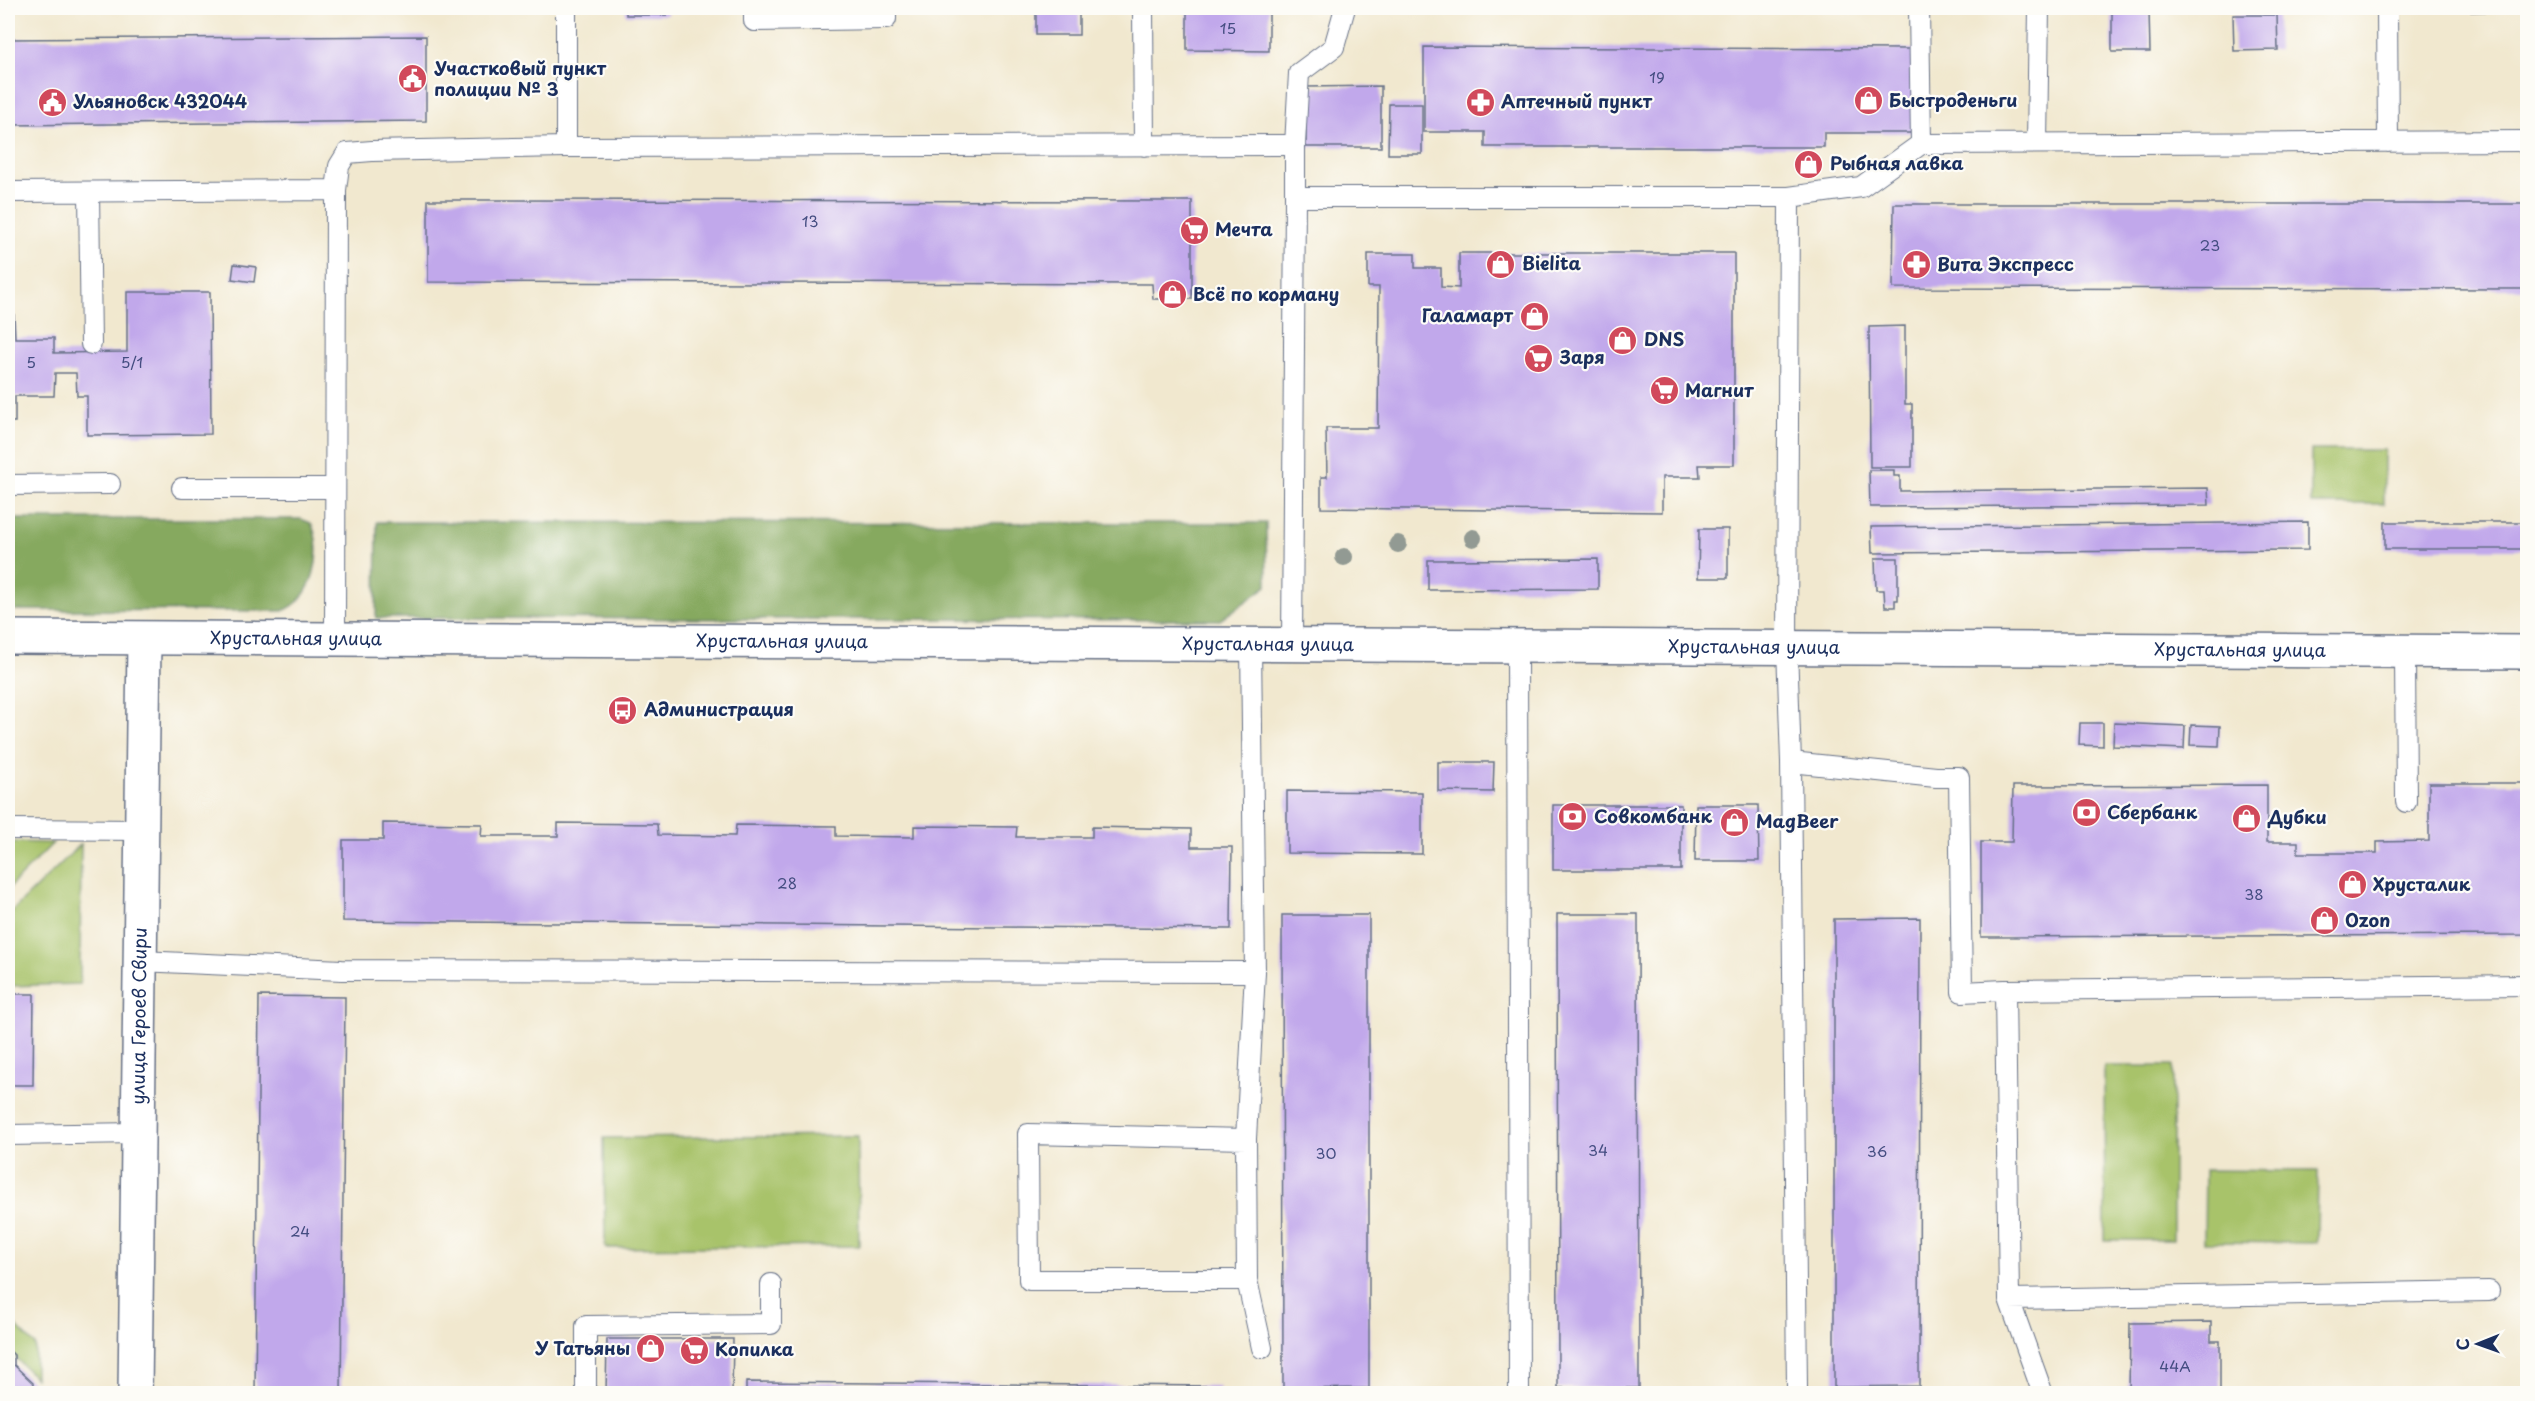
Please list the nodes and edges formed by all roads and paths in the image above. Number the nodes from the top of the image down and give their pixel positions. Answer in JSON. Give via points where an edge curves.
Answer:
{"nodes":[{"id":1,"x":566,"y":8,"type":"edge"},
{"id":2,"x":754,"y":8,"type":"edge"},
{"id":3,"x":886,"y":8,"type":"edge"},
{"id":4,"x":1143,"y":8,"type":"edge"},
{"id":5,"x":1345,"y":8,"type":"edge"},
{"id":6,"x":1919,"y":8,"type":"edge"},
{"id":7,"x":2039,"y":8,"type":"edge"},
{"id":8,"x":2387,"y":8,"type":"edge"},
{"id":9,"x":2528,"y":141,"type":"edge"},
{"id":10,"x":2388,"y":142,"type":"junction"},
{"id":11,"x":1921,"y":144,"type":"junction"},
{"id":12,"x":2037,"y":144,"type":"junction"},
{"id":13,"x":1295,"y":145,"type":"junction"},
{"id":14,"x":1144,"y":146,"type":"junction"},
{"id":15,"x":566,"y":147,"type":"junction"},
{"id":16,"x":336,"y":190,"type":"junction"},
{"id":17,"x":8,"y":192,"type":"edge"},
{"id":18,"x":89,"y":192,"type":"junction"},
{"id":19,"x":1295,"y":197,"type":"junction"},
{"id":20,"x":1789,"y":197,"type":"junction"},
{"id":21,"x":91,"y":344,"type":"dead end"},
{"id":22,"x":110,"y":484,"type":"dead end"},
{"id":23,"x":8,"y":485,"type":"edge"},
{"id":24,"x":182,"y":488,"type":"dead end"},
{"id":25,"x":335,"y":488,"type":"junction"},
{"id":26,"x":8,"y":637,"type":"edge"},
{"id":27,"x":144,"y":639,"type":"junction"},
{"id":28,"x":335,"y":640,"type":"junction"},
{"id":29,"x":1251,"y":645,"type":"junction"},
{"id":30,"x":1292,"y":645,"type":"junction"},
{"id":31,"x":1517,"y":646,"type":"junction"},
{"id":32,"x":1787,"y":648,"type":"junction"},
{"id":33,"x":2405,"y":652,"type":"junction"},
{"id":34,"x":2528,"y":652,"type":"edge"},
{"id":35,"x":1791,"y":762,"type":"junction"},
{"id":36,"x":2406,"y":802,"type":"dead end"},
{"id":37,"x":8,"y":829,"type":"edge"},
{"id":38,"x":142,"y":830,"type":"junction"},
{"id":39,"x":140,"y":961,"type":"junction"},
{"id":40,"x":1255,"y":972,"type":"junction"},
{"id":41,"x":2528,"y":985,"type":"edge"},
{"id":42,"x":2005,"y":990,"type":"junction"},
{"id":43,"x":138,"y":1133,"type":"junction"},
{"id":44,"x":8,"y":1135,"type":"edge"},
{"id":45,"x":1246,"y":1139,"type":"junction"},
{"id":46,"x":1246,"y":1280,"type":"junction"},
{"id":47,"x":771,"y":1284,"type":"dead end"},
{"id":48,"x":2489,"y":1291,"type":"dead end"},
{"id":49,"x":2009,"y":1299,"type":"junction"},
{"id":50,"x":1262,"y":1348,"type":"dead end"},
{"id":51,"x":1797,"y":1389,"type":"dead end"},
{"id":52,"x":135,"y":1394,"type":"edge"},
{"id":53,"x":586,"y":1394,"type":"edge"},
{"id":54,"x":1519,"y":1394,"type":"edge"},
{"id":55,"x":2043,"y":1394,"type":"edge"}],
"edges":[{"from":1,"to":15,"type":"lane"},
{"from":2,"to":3,"type":"lane","via":[[754,21],[886,20]]},
{"from":4,"to":14,"type":"lane"},
{"from":5,"to":13,"type":"lane","via":[[1334,47],[1299,73]]},
{"from":6,"to":11,"type":"lane"},
{"from":7,"to":12,"type":"lane"},
{"from":8,"to":10,"type":"lane"},
{"from":9,"to":10,"type":"lane"},
{"from":10,"to":12,"type":"lane"},
{"from":11,"to":12,"type":"lane"},
{"from":11,"to":20,"type":"lane","via":[[1861,187]]},
{"from":13,"to":14,"type":"lane"},
{"from":13,"to":19,"type":"lane"},
{"from":14,"to":15,"type":"lane"},
{"from":15,"to":16,"type":"lane","via":[[347,153],[339,166]]},
{"from":16,"to":18,"type":"lane"},
{"from":16,"to":25,"type":"lane"},
{"from":17,"to":18,"type":"lane"},
{"from":18,"to":21,"type":"lane"},
{"from":19,"to":20,"type":"lane"},
{"from":19,"to":30,"type":"lane"},
{"from":20,"to":32,"type":"lane"},
{"from":22,"to":23,"type":"lane"},
{"from":24,"to":25,"type":"lane"},
{"from":25,"to":28,"type":"lane"},
{"from":26,"to":27,"type":"main road","name":"Хрустальная улица"},
{"from":27,"to":28,"type":"main road","name":"Хрустальная улица"},
{"from":27,"to":38,"type":"main road","name":"улица Героев Свири"},
{"from":28,"to":29,"type":"main road","name":"Хрустальная улица"},
{"from":29,"to":30,"type":"main road","name":"Хрустальная улица"},
{"from":29,"to":40,"type":"lane"},
{"from":30,"to":31,"type":"main road","name":"Хрустальная улица"},
{"from":31,"to":32,"type":"main road","name":"Хрустальная улица"},
{"from":31,"to":54,"type":"lane"},
{"from":32,"to":33,"type":"main road","name":"Хрустальная улица"},
{"from":32,"to":35,"type":"lane"},
{"from":33,"to":34,"type":"main road","name":"Хрустальная улица"},
{"from":33,"to":36,"type":"lane"},
{"from":35,"to":42,"type":"lane","via":[[1959,777],[1962,992]]},
{"from":35,"to":51,"type":"lane"},
{"from":37,"to":38,"type":"lane"},
{"from":38,"to":39,"type":"main road","name":"улица Героев Свири"},
{"from":39,"to":40,"type":"lane","via":[[354,970]]},
{"from":39,"to":43,"type":"main road","name":"улица Героев Свири"},
{"from":40,"to":45,"type":"lane"},
{"from":41,"to":42,"type":"lane"},
{"from":42,"to":49,"type":"lane"},
{"from":43,"to":44,"type":"lane"},
{"from":43,"to":52,"type":"main road","name":"улица Героев Свири"},
{"from":45,"to":46,"type":"lane"},
{"from":45,"to":46,"type":"lane","via":[[1028,1134],[1029,1280]]},
{"from":46,"to":50,"type":"lane"},
{"from":47,"to":53,"type":"lane","via":[[771,1324],[586,1326]]},
{"from":48,"to":49,"type":"lane"},
{"from":49,"to":55,"type":"lane"}]}
